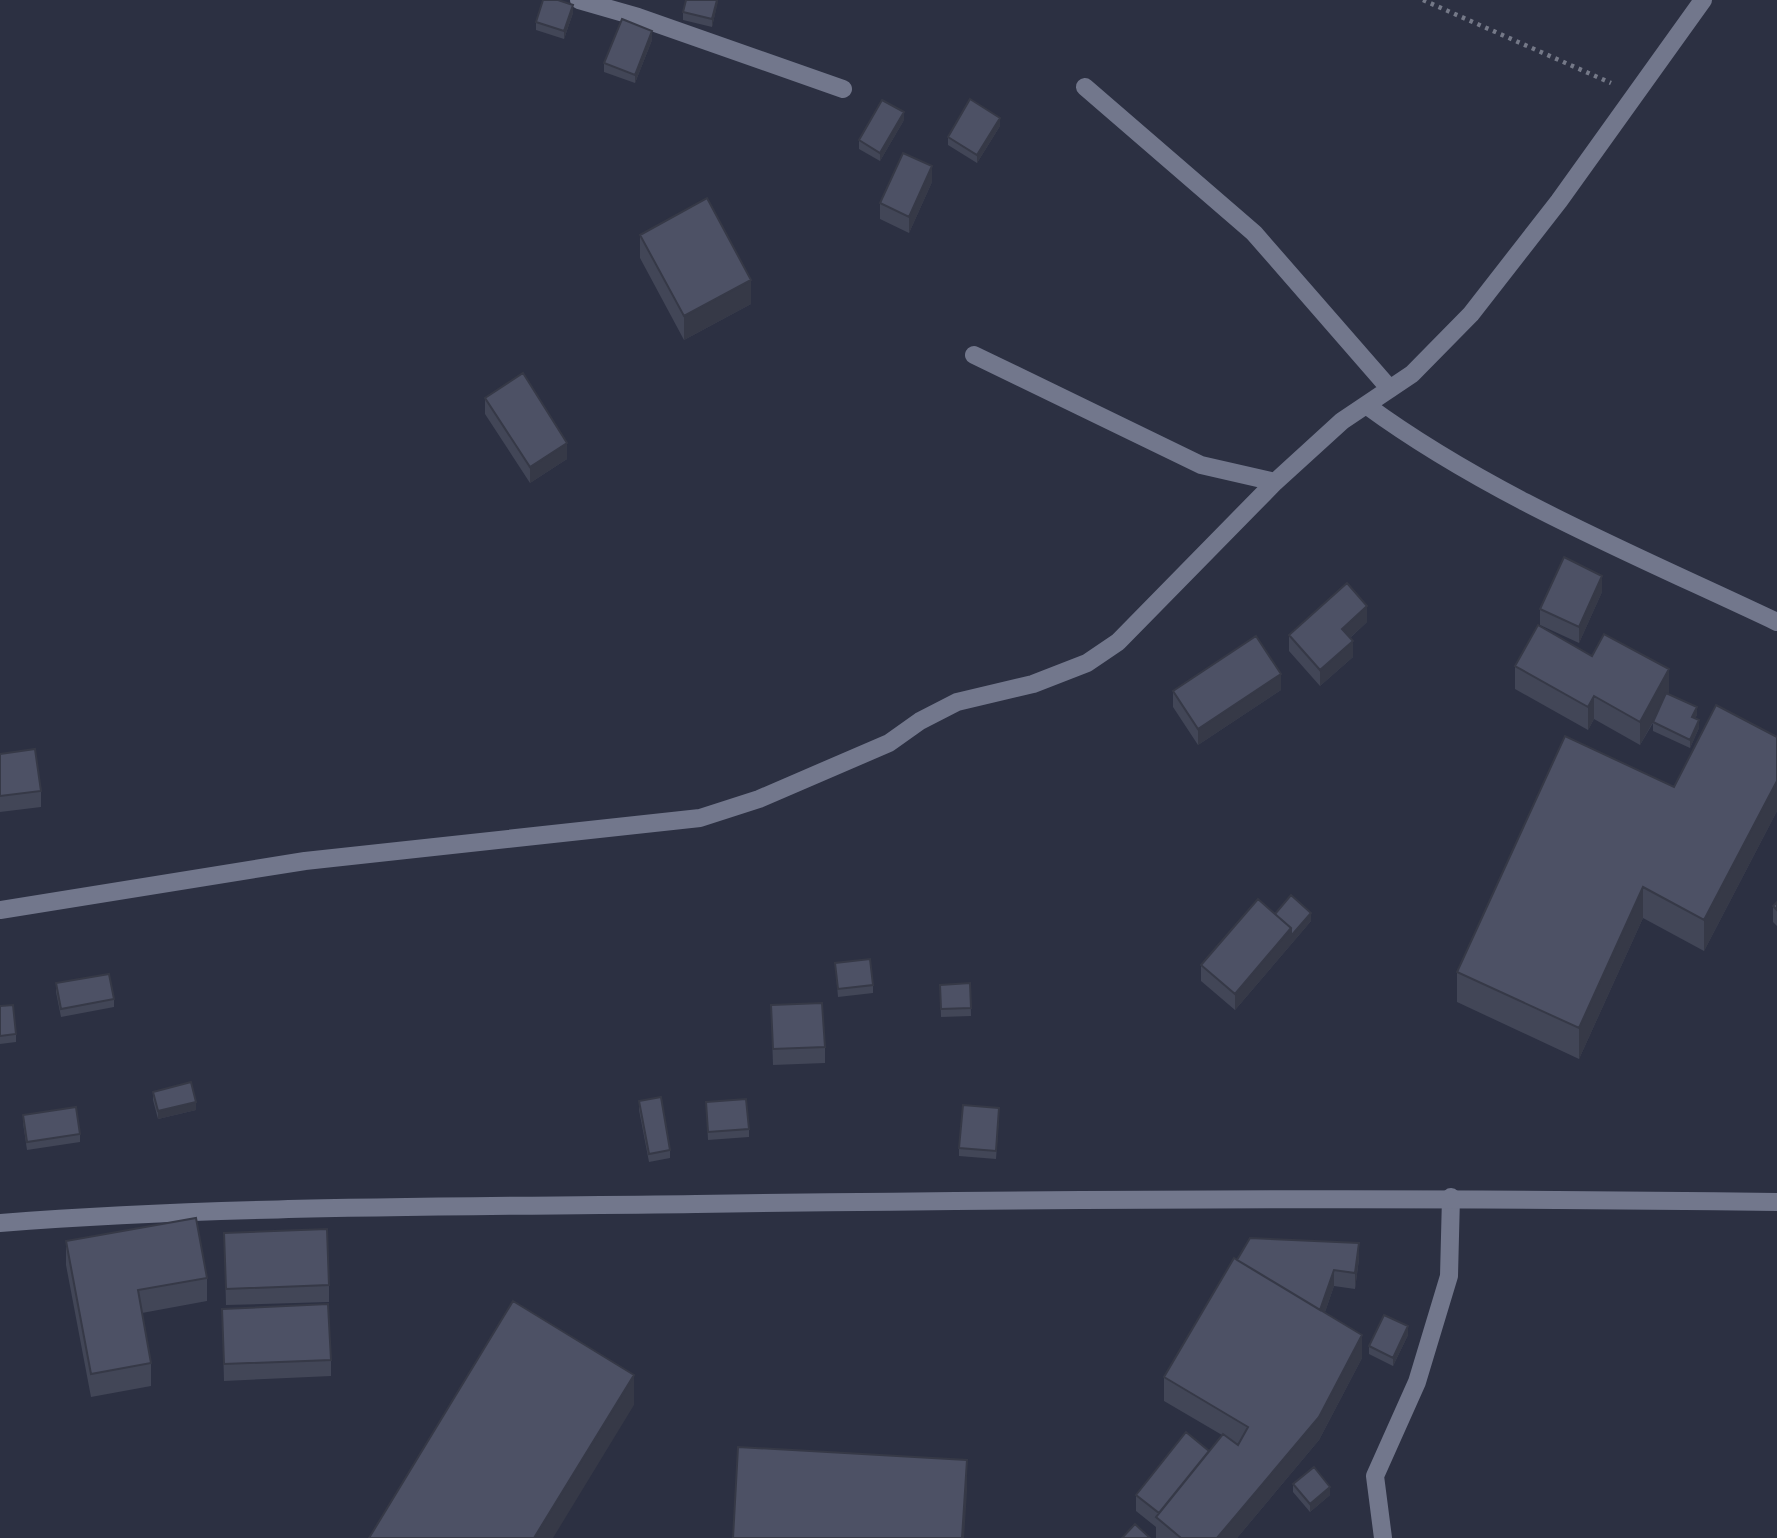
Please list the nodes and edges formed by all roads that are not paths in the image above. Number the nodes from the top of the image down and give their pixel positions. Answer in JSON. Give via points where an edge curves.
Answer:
{"nodes":[{"id":1,"x":579,"y":0,"type":"edge"},
{"id":2,"x":1703,"y":0,"type":"edge"},
{"id":3,"x":1085,"y":87,"type":"dead end"},
{"id":4,"x":843,"y":89,"type":"dead end"},
{"id":5,"x":974,"y":355,"type":"dead end"},
{"id":6,"x":1390,"y":388,"type":"junction"},
{"id":7,"x":1366,"y":405,"type":"junction"},
{"id":8,"x":1275,"y":482,"type":"junction"},
{"id":9,"x":1777,"y":622,"type":"edge"},
{"id":10,"x":0,"y":910,"type":"edge"},
{"id":11,"x":1451,"y":1197,"type":"junction"},
{"id":12,"x":1777,"y":1202,"type":"edge"},
{"id":13,"x":0,"y":1223,"type":"edge"},
{"id":14,"x":1383,"y":1538,"type":"edge"}],
"edges":[{"from":1,"to":4,"type":"street","via":[[638,16]]},
{"from":2,"to":6,"type":"street","via":[[1559,201],[1471,314],[1412,374]]},
{"from":3,"to":6,"type":"street","via":[[1254,233]]},
{"from":5,"to":8,"type":"street","via":[[1201,465]]},
{"from":6,"to":7,"type":"street"},
{"from":7,"to":8,"type":"street"},
{"from":7,"to":9,"type":"street","via":[[1421,445],[1593,535]]},
{"from":8,"to":10,"type":"street","via":[[1118,642],[1087,663],[1033,684],[957,702],[889,743],[735,807],[700,818],[305,861]]},
{"from":11,"to":12,"type":"street"},
{"from":11,"to":13,"type":"street","via":[[552,1206],[99,1215]]},
{"from":11,"to":14,"type":"street","via":[[1449,1276],[1417,1382],[1375,1476]]}]}
